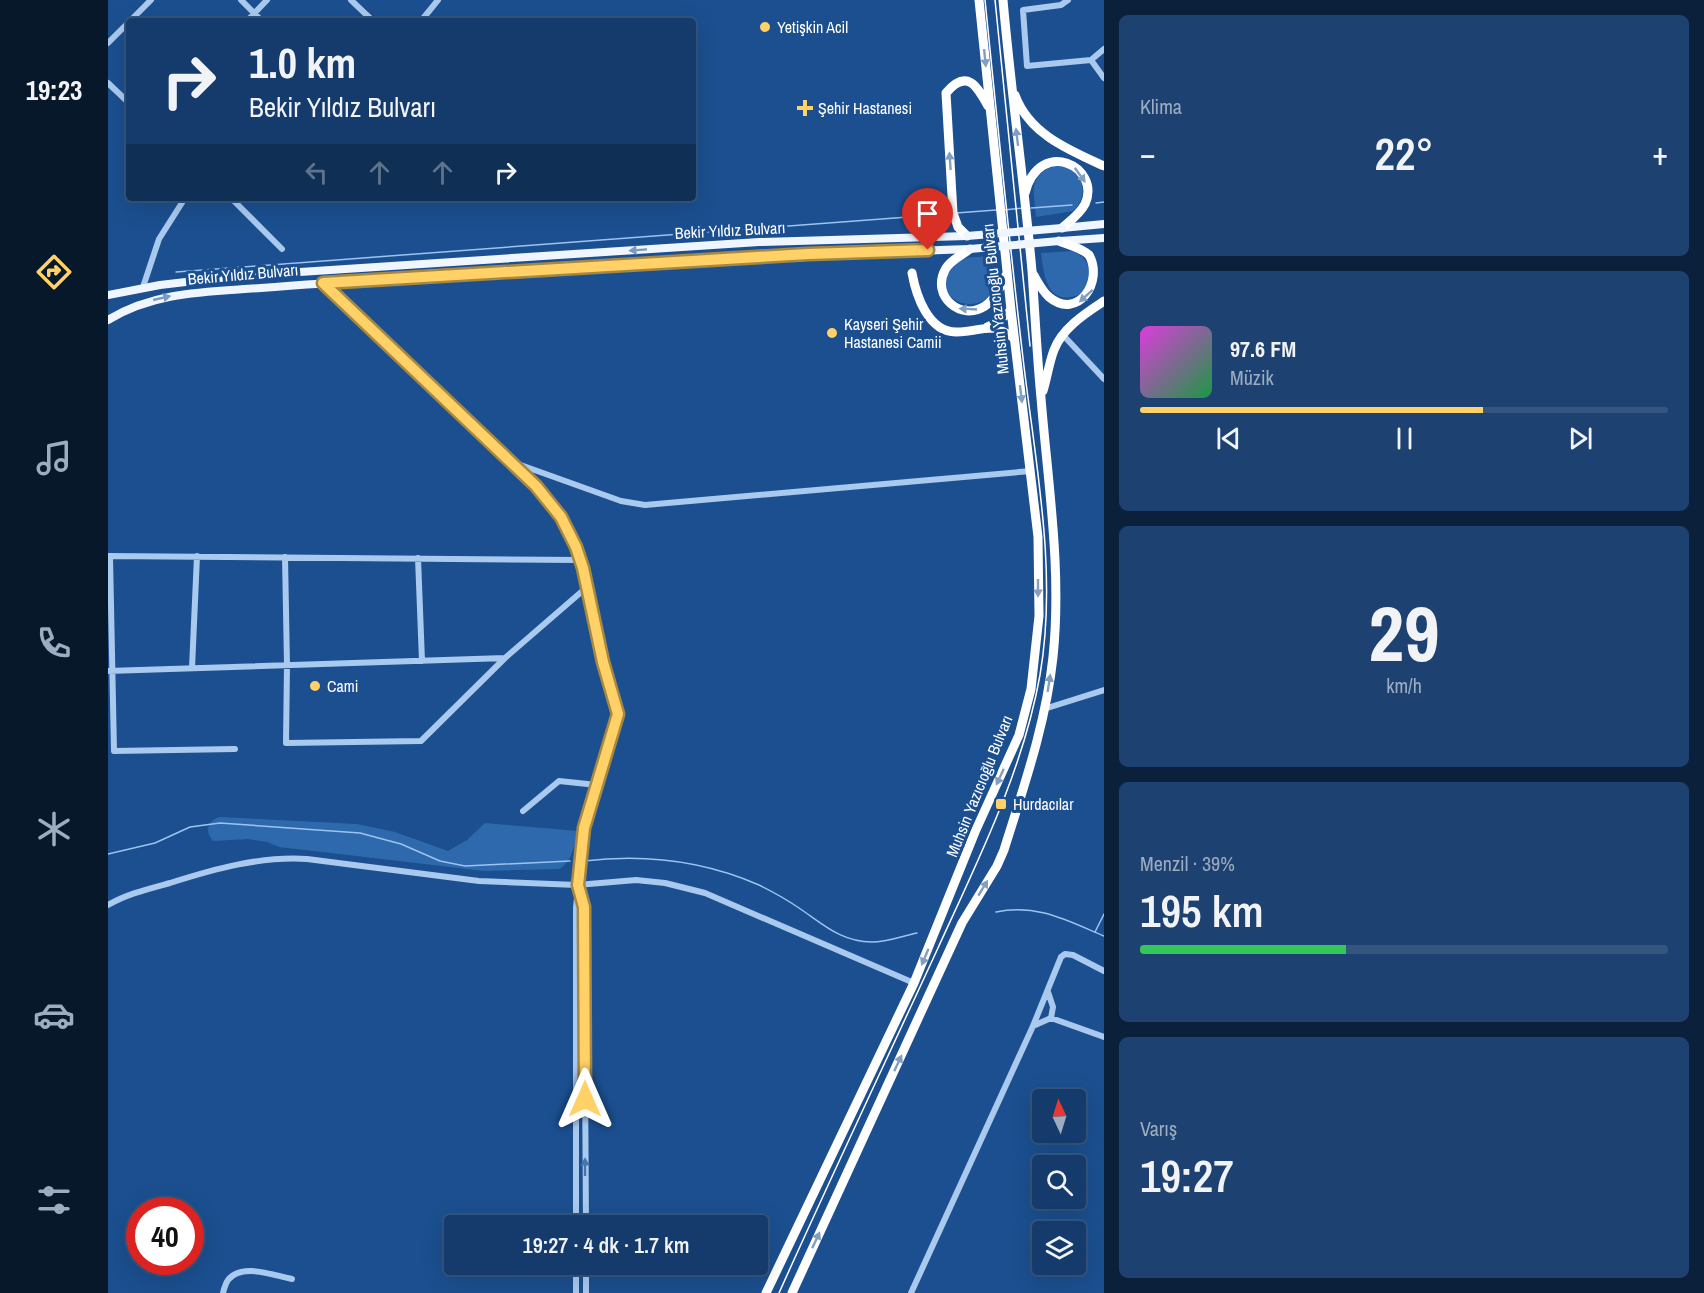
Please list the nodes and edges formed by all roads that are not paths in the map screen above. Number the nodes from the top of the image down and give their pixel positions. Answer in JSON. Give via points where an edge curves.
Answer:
{"nodes":[{"id":1,"x":151,"y":0,"type":"edge"},
{"id":2,"x":241,"y":0,"type":"edge"},
{"id":3,"x":267,"y":0,"type":"edge"},
{"id":4,"x":351,"y":0,"type":"edge"},
{"id":5,"x":438,"y":0,"type":"edge"},
{"id":6,"x":979,"y":0,"type":"edge"},
{"id":7,"x":1003,"y":0,"type":"edge"},
{"id":8,"x":1068,"y":0,"type":"edge"},
{"id":9,"x":254,"y":14,"type":"junction"},
{"id":10,"x":132,"y":18,"type":"edge"},
{"id":11,"x":250,"y":18,"type":"edge"},
{"id":12,"x":259,"y":18,"type":"edge"},
{"id":13,"x":371,"y":18,"type":"edge"},
{"id":14,"x":423,"y":18,"type":"edge"},
{"id":15,"x":126,"y":24,"type":"edge"},
{"id":16,"x":108,"y":43,"type":"edge"},
{"id":17,"x":1104,"y":49,"type":"edge"},
{"id":18,"x":1091,"y":60,"type":"junction"},
{"id":19,"x":1104,"y":78,"type":"edge"},
{"id":20,"x":1011,"y":82,"type":"junction"},
{"id":21,"x":108,"y":83,"type":"edge"},
{"id":22,"x":126,"y":100,"type":"edge"},
{"id":23,"x":990,"y":111,"type":"junction"},
{"id":24,"x":1104,"y":166,"type":"edge"},
{"id":25,"x":1024,"y":195,"type":"junction"},
{"id":26,"x":183,"y":201,"type":"edge"},
{"id":27,"x":234,"y":201,"type":"edge"},
{"id":28,"x":1104,"y":224,"type":"edge"},
{"id":29,"x":1062,"y":228,"type":"junction"},
{"id":30,"x":967,"y":236,"type":"junction"},
{"id":31,"x":1104,"y":238,"type":"edge"},
{"id":32,"x":1059,"y":241,"type":"junction"},
{"id":33,"x":282,"y":249,"type":"dead end"},
{"id":34,"x":970,"y":249,"type":"junction"},
{"id":35,"x":1032,"y":272,"type":"junction"},
{"id":36,"x":912,"y":273,"type":"dead end"},
{"id":37,"x":1008,"y":273,"type":"junction"},
{"id":38,"x":323,"y":283,"type":"junction"},
{"id":39,"x":143,"y":287,"type":"junction"},
{"id":40,"x":108,"y":295,"type":"edge"},
{"id":41,"x":1104,"y":301,"type":"edge"},
{"id":42,"x":1011,"y":310,"type":"junction"},
{"id":43,"x":108,"y":320,"type":"edge"},
{"id":44,"x":985,"y":328,"type":"junction"},
{"id":45,"x":1063,"y":335,"type":"junction"},
{"id":46,"x":1014,"y":338,"type":"junction"},
{"id":47,"x":1104,"y":379,"type":"edge"},
{"id":48,"x":1041,"y":399,"type":"junction"},
{"id":49,"x":512,"y":462,"type":"junction"},
{"id":50,"x":1030,"y":471,"type":"junction"},
{"id":51,"x":109,"y":556,"type":"edge"},
{"id":52,"x":197,"y":556,"type":"junction"},
{"id":53,"x":285,"y":557,"type":"junction"},
{"id":54,"x":418,"y":558,"type":"junction"},
{"id":55,"x":580,"y":560,"type":"junction"},
{"id":56,"x":587,"y":587,"type":"junction"},
{"id":57,"x":506,"y":658,"type":"junction"},
{"id":58,"x":422,"y":661,"type":"junction"},
{"id":59,"x":287,"y":665,"type":"junction"},
{"id":60,"x":192,"y":668,"type":"junction"},
{"id":61,"x":110,"y":671,"type":"edge"},
{"id":62,"x":1104,"y":690,"type":"edge"},
{"id":63,"x":1044,"y":709,"type":"junction"},
{"id":64,"x":235,"y":748,"type":"dead end"},
{"id":65,"x":597,"y":785,"type":"junction"},
{"id":66,"x":523,"y":811,"type":"dead end"},
{"id":67,"x":578,"y":885,"type":"junction"},
{"id":68,"x":108,"y":905,"type":"edge"},
{"id":69,"x":1104,"y":970,"type":"edge"},
{"id":70,"x":914,"y":983,"type":"junction"},
{"id":71,"x":1048,"y":992,"type":"junction"},
{"id":72,"x":1052,"y":1018,"type":"junction"},
{"id":73,"x":1033,"y":1026,"type":"junction"},
{"id":74,"x":1104,"y":1037,"type":"edge"},
{"id":75,"x":576,"y":1215,"type":"edge"},
{"id":76,"x":586,"y":1215,"type":"edge"},
{"id":77,"x":576,"y":1275,"type":"edge"},
{"id":78,"x":586,"y":1275,"type":"edge"},
{"id":79,"x":292,"y":1280,"type":"dead end"},
{"id":80,"x":223,"y":1293,"type":"edge"},
{"id":81,"x":576,"y":1293,"type":"edge"},
{"id":82,"x":586,"y":1293,"type":"edge"},
{"id":83,"x":766,"y":1293,"type":"edge"},
{"id":84,"x":792,"y":1293,"type":"edge"},
{"id":85,"x":911,"y":1293,"type":"edge"}],
"edges":[{"from":1,"to":10,"type":"street"},
{"from":2,"to":9,"type":"street"},
{"from":3,"to":9,"type":"street"},
{"from":4,"to":13,"type":"street"},
{"from":5,"to":14,"type":"street"},
{"from":6,"to":23,"type":"highway","name":"Muhsin Yazıcıoğlu Bulvarı","one_way":true},
{"from":7,"to":20,"type":"highway"},
{"from":8,"to":18,"type":"street","via":[[1061,5],[1023,10],[1027,66]]},
{"from":9,"to":11,"type":"street"},
{"from":9,"to":12,"type":"street"},
{"from":15,"to":16,"type":"street"},
{"from":17,"to":18,"type":"street"},
{"from":18,"to":19,"type":"street"},
{"from":20,"to":24,"type":"highway","via":[[1016,99],[1036,129]]},
{"from":25,"to":20,"type":"highway","one_way":true},
{"from":21,"to":22,"type":"street"},
{"from":30,"to":23,"type":"highway","one_way":true,"via":[[958,227],[954,213],[946,93],[955,84],[968,81],[976,85]]},
{"from":23,"to":37,"type":"highway","name":"Muhsin Yazıcıoğlu Bulvarı","bridge":true},
{"from":25,"to":29,"type":"highway","one_way":true,"via":[[1034,174],[1047,163],[1064,162],[1078,170],[1086,184],[1086,200]]},
{"from":25,"to":35,"type":"highway","bridge":true},
{"from":26,"to":39,"type":"street","via":[[162,234]]},
{"from":27,"to":33,"type":"street"},
{"from":28,"to":29,"type":"main road","name":"Bekir Yıldız Bulvarı"},
{"from":29,"to":30,"type":"main road","name":"Bekir Yıldız Bulvarı","bridge":true},
{"from":30,"to":39,"type":"main road","name":"Bekir Yıldız Bulvarı","one_way":true,"via":[[759,242],[228,277]]},
{"from":31,"to":32,"type":"main road","name":"Bekir Yıldız Bulvarı"},
{"from":32,"to":34,"type":"main road","name":"Bekir Yıldız Bulvarı","bridge":true},
{"from":32,"to":35,"type":"highway","one_way":true,"via":[[1092,259],[1097,274],[1091,294],[1074,304],[1056,302],[1044,292]]},
{"from":37,"to":34,"type":"highway","one_way":true,"via":[[985,306],[968,311],[953,306],[943,293],[943,274],[947,266]]},
{"from":34,"to":38,"type":"main road","name":"Bekir Yıldız Bulvarı","via":[[796,255]]},
{"from":35,"to":48,"type":"highway"},
{"from":36,"to":44,"type":"highway","via":[[921,302],[937,325],[956,332]]},
{"from":37,"to":42,"type":"highway","name":"Muhsin Yazıcıoğlu Bulvarı"},
{"from":43,"to":38,"type":"main road","name":"Bekir Yıldız Bulvarı","one_way":true,"via":[[167,296]]},
{"from":38,"to":49,"type":"street"},
{"from":39,"to":40,"type":"main road","name":"Bekir Yıldız Bulvarı"},
{"from":41,"to":45,"type":"highway"},
{"from":42,"to":44,"type":"highway"},
{"from":42,"to":46,"type":"highway","name":"Muhsin Yazıcıoğlu Bulvarı"},
{"from":44,"to":46,"type":"highway","via":[[999,328]]},
{"from":45,"to":47,"type":"street"},
{"from":45,"to":48,"type":"highway","via":[[1054,350]]},
{"from":46,"to":50,"type":"highway","name":"Muhsin Yazıcıoğlu Bulvarı","one_way":true},
{"from":63,"to":48,"type":"highway","one_way":true,"via":[[1053,656],[1057,581]]},
{"from":49,"to":50,"type":"street","via":[[621,501],[645,505]]},
{"from":49,"to":55,"type":"street","via":[[561,517]]},
{"from":50,"to":70,"type":"highway","name":"Muhsin Yazıcıoğlu Bulvarı","one_way":true,"via":[[1038,537],[1039,616],[1031,689],[1019,735]]},
{"from":51,"to":52,"type":"street"},
{"from":51,"to":61,"type":"street"},
{"from":52,"to":53,"type":"street"},
{"from":52,"to":60,"type":"street"},
{"from":53,"to":54,"type":"street"},
{"from":53,"to":59,"type":"street"},
{"from":54,"to":55,"type":"street"},
{"from":54,"to":58,"type":"street"},
{"from":55,"to":56,"type":"street"},
{"from":56,"to":57,"type":"street"},
{"from":56,"to":65,"type":"street","via":[[618,714]]},
{"from":57,"to":58,"type":"street"},
{"from":57,"to":59,"type":"street","via":[[422,741],[286,743]]},
{"from":58,"to":59,"type":"street"},
{"from":59,"to":60,"type":"street"},
{"from":60,"to":61,"type":"street"},
{"from":61,"to":64,"type":"street","via":[[114,751]]},
{"from":62,"to":63,"type":"street"},
{"from":84,"to":63,"type":"highway","one_way":true,"via":[[962,923],[1004,850]]},
{"from":65,"to":66,"type":"street","via":[[559,781]]},
{"from":65,"to":67,"type":"street","via":[[584,828]]},
{"from":67,"to":68,"type":"street","via":[[479,881],[282,858],[206,873]]},
{"from":67,"to":70,"type":"street","via":[[636,880],[693,889]]},
{"from":67,"to":75,"type":"street"},
{"from":76,"to":67,"type":"street","one_way":true,"via":[[584,907]]},
{"from":69,"to":71,"type":"street","via":[[1065,954],[1059,959]]},
{"from":70,"to":83,"type":"highway","name":"Muhsin Yazıcıoğlu Bulvarı"},
{"from":71,"to":72,"type":"street"},
{"from":71,"to":73,"type":"street"},
{"from":72,"to":73,"type":"street"},
{"from":72,"to":74,"type":"street"},
{"from":73,"to":85,"type":"street"},
{"from":77,"to":81,"type":"street"},
{"from":78,"to":82,"type":"street"},
{"from":79,"to":80,"type":"street","via":[[244,1271],[229,1280]]}]}
